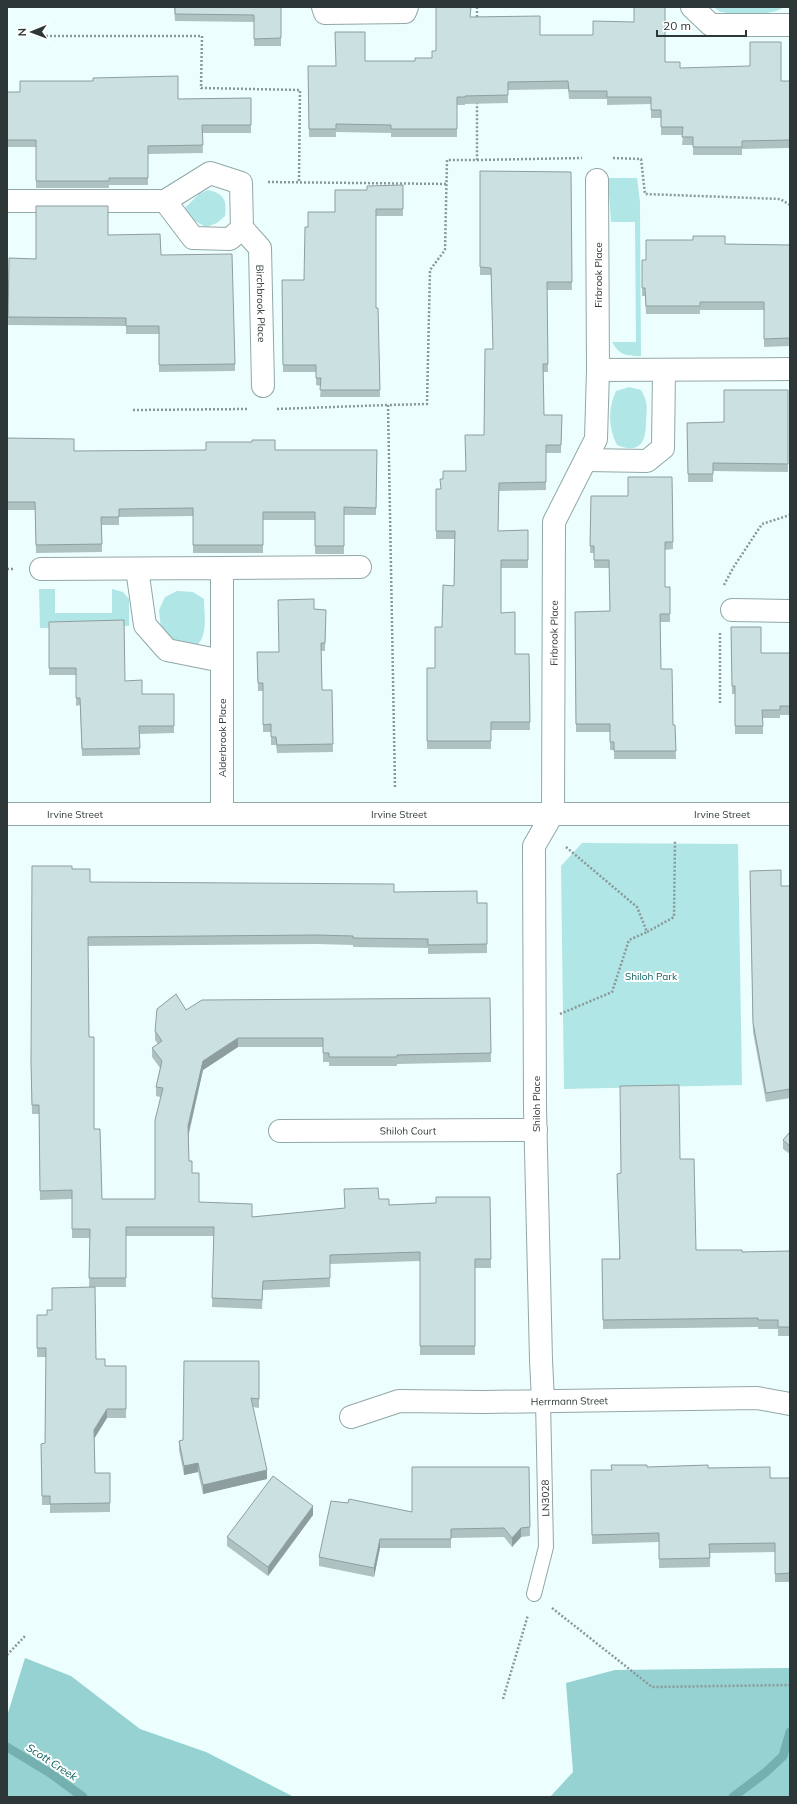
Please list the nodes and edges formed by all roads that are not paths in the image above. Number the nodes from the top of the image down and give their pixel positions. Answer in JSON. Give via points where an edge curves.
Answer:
{"nodes":[{"id":1,"x":323,"y":7,"type":"edge"},
{"id":2,"x":407,"y":7,"type":"edge"},
{"id":3,"x":692,"y":7,"type":"edge"},
{"id":4,"x":790,"y":25,"type":"edge"},
{"id":5,"x":597,"y":180,"type":"dead end"},
{"id":6,"x":7,"y":201,"type":"edge"},
{"id":7,"x":165,"y":201,"type":"junction"},
{"id":8,"x":242,"y":228,"type":"junction"},
{"id":9,"x":598,"y":370,"type":"junction"},
{"id":10,"x":664,"y":370,"type":"junction"},
{"id":11,"x":790,"y":370,"type":"edge"},
{"id":12,"x":263,"y":386,"type":"dead end"},
{"id":13,"x":586,"y":460,"type":"junction"},
{"id":14,"x":360,"y":567,"type":"dead end"},
{"id":15,"x":137,"y":568,"type":"junction"},
{"id":16,"x":222,"y":568,"type":"junction"},
{"id":17,"x":41,"y":569,"type":"dead end"},
{"id":18,"x":732,"y":610,"type":"dead end"},
{"id":19,"x":790,"y":611,"type":"edge"},
{"id":20,"x":222,"y":662,"type":"junction"},
{"id":21,"x":553,"y":813,"type":"junction"},
{"id":22,"x":7,"y":814,"type":"edge"},
{"id":23,"x":222,"y":814,"type":"junction"},
{"id":24,"x":790,"y":814,"type":"edge"},
{"id":25,"x":536,"y":1130,"type":"junction"},
{"id":26,"x":280,"y":1131,"type":"dead end"},
{"id":27,"x":543,"y":1400,"type":"junction"},
{"id":28,"x":790,"y":1404,"type":"edge"},
{"id":29,"x":351,"y":1417,"type":"dead end"},
{"id":30,"x":534,"y":1594,"type":"road end"}],
"edges":[{"from":1,"to":2,"type":"street","via":[[325,13],[405,12]]},
{"from":3,"to":4,"type":"street","via":[[711,25]]},
{"from":5,"to":9,"type":"street","name":"Firbrook Place"},
{"from":6,"to":7,"type":"street"},
{"from":7,"to":8,"type":"street","via":[[193,238],[230,238]]},
{"from":7,"to":8,"type":"street","via":[[210,173],[241,183]]},
{"from":8,"to":12,"type":"street","name":"Birchbrook Place","via":[[260,248]]},
{"from":9,"to":10,"type":"street"},
{"from":9,"to":13,"type":"street","name":"Firbrook Place","via":[[596,440]]},
{"from":10,"to":11,"type":"street"},
{"from":10,"to":13,"type":"street","via":[[663,448],[647,461]]},
{"from":13,"to":21,"type":"street","name":"Firbrook Place","via":[[554,522]]},
{"from":14,"to":16,"type":"street"},
{"from":15,"to":16,"type":"street"},
{"from":15,"to":17,"type":"street"},
{"from":15,"to":20,"type":"street","via":[[145,625],[167,650]]},
{"from":16,"to":20,"type":"street","name":"Alderbrook Place"},
{"from":18,"to":19,"type":"street"},
{"from":20,"to":23,"type":"street","name":"Alderbrook Place"},
{"from":21,"to":23,"type":"street","name":"Irvine Street"},
{"from":21,"to":24,"type":"street","name":"Irvine Street"},
{"from":21,"to":25,"type":"street","name":"Shiloh Place","via":[[534,846]]},
{"from":22,"to":23,"type":"street","name":"Irvine Street"},
{"from":25,"to":26,"type":"street","name":"Shiloh Court"},
{"from":25,"to":27,"type":"street","name":"Shiloh Place"},
{"from":27,"to":28,"type":"street","name":"Herrmann Street","via":[[757,1398]]},
{"from":27,"to":29,"type":"street","name":"Herrmann Street","via":[[399,1400]]},
{"from":27,"to":30,"type":"lane","name":"LN3028","via":[[546,1547]]}]}
